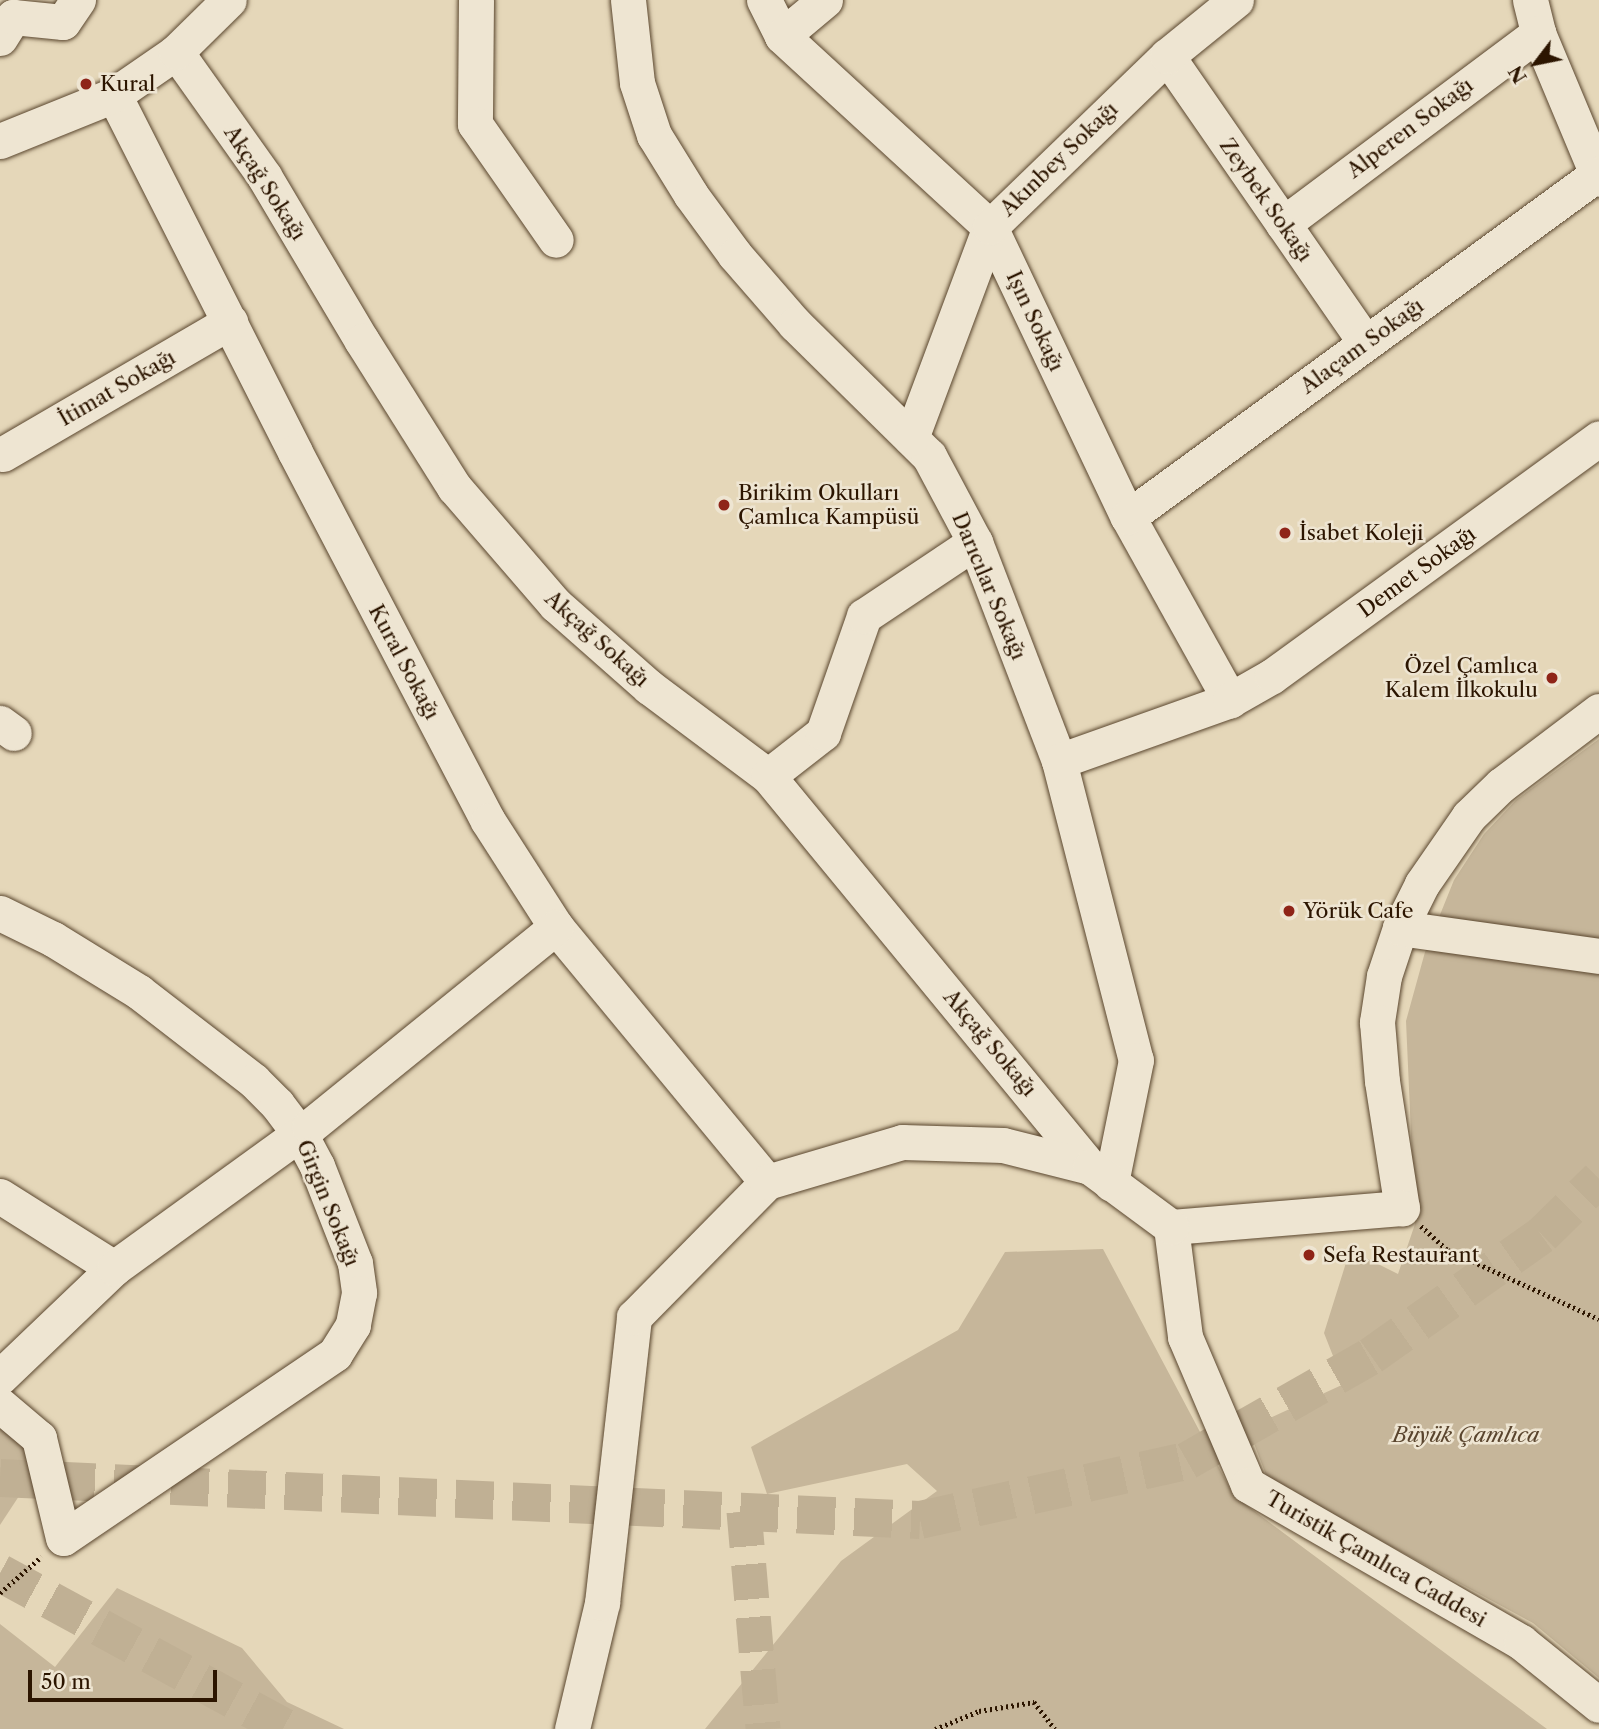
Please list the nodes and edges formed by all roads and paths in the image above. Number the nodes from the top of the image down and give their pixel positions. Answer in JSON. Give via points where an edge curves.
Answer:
{"nodes":[{"id":1,"x":78,"y":0,"type":"edge"},
{"id":2,"x":476,"y":0,"type":"edge"},
{"id":3,"x":628,"y":0,"type":"edge"},
{"id":4,"x":764,"y":0,"type":"edge"},
{"id":5,"x":825,"y":0,"type":"edge"},
{"id":6,"x":1236,"y":0,"type":"edge"},
{"id":7,"x":213,"y":5,"type":"edge"},
{"id":8,"x":1534,"y":16,"type":"edge"},
{"id":9,"x":782,"y":36,"type":"junction"},
{"id":10,"x":0,"y":38,"type":"edge"},
{"id":11,"x":176,"y":52,"type":"junction"},
{"id":12,"x":1167,"y":56,"type":"junction"},
{"id":13,"x":114,"y":95,"type":"junction"},
{"id":14,"x":0,"y":141,"type":"edge"},
{"id":15,"x":1597,"y":177,"type":"edge"},
{"id":16,"x":1283,"y":224,"type":"junction"},
{"id":17,"x":990,"y":227,"type":"junction"},
{"id":18,"x":556,"y":240,"type":"dead end"},
{"id":19,"x":230,"y":322,"type":"junction"},
{"id":20,"x":1366,"y":343,"type":"junction"},
{"id":21,"x":911,"y":438,"type":"junction"},
{"id":22,"x":1599,"y":438,"type":"edge"},
{"id":23,"x":1,"y":453,"type":"edge"},
{"id":24,"x":1128,"y":517,"type":"junction"},
{"id":25,"x":975,"y":542,"type":"junction"},
{"id":26,"x":1230,"y":699,"type":"junction"},
{"id":27,"x":1599,"y":712,"type":"edge"},
{"id":28,"x":1059,"y":761,"type":"junction"},
{"id":29,"x":768,"y":776,"type":"junction"},
{"id":30,"x":0,"y":913,"type":"edge"},
{"id":31,"x":556,"y":927,"type":"junction"},
{"id":32,"x":1400,"y":928,"type":"junction"},
{"id":33,"x":1599,"y":956,"type":"edge"},
{"id":34,"x":300,"y":1134,"type":"junction"},
{"id":35,"x":1100,"y":1175,"type":"junction"},
{"id":36,"x":767,"y":1182,"type":"junction"},
{"id":37,"x":0,"y":1196,"type":"edge"},
{"id":38,"x":1402,"y":1208,"type":"junction"},
{"id":39,"x":1171,"y":1227,"type":"junction"},
{"id":40,"x":114,"y":1268,"type":"junction"},
{"id":41,"x":1599,"y":1319,"type":"edge"},
{"id":42,"x":0,"y":1377,"type":"edge"},
{"id":43,"x":0,"y":1405,"type":"edge"},
{"id":44,"x":64,"y":1538,"type":"junction"},
{"id":45,"x":0,"y":1593,"type":"edge"},
{"id":46,"x":1599,"y":1705,"type":"edge"},
{"id":47,"x":572,"y":1729,"type":"edge"},
{"id":48,"x":935,"y":1729,"type":"edge"},
{"id":49,"x":1055,"y":1729,"type":"edge"}],
"edges":[{"from":1,"to":10,"type":"street","via":[[63,22],[13,17]]},
{"from":2,"to":18,"type":"street","via":[[475,124]]},
{"from":3,"to":21,"type":"street","name":"Darıcılar Sokağı","via":[[637,83],[654,135],[691,195],[795,324]]},
{"from":4,"to":9,"type":"street","name":"Işın Sokağı"},
{"from":5,"to":9,"type":"street"},
{"from":6,"to":12,"type":"street","name":"Akınbey Sokağı"},
{"from":7,"to":11,"type":"street"},
{"from":8,"to":15,"type":"street"},
{"from":8,"to":16,"type":"street","name":"Alperen Sokağı"},
{"from":9,"to":17,"type":"street","name":"Işın Sokağı"},
{"from":11,"to":13,"type":"street"},
{"from":11,"to":29,"type":"street","name":"Akçağ Sokağı","via":[[264,176],[454,487],[556,605],[649,687]]},
{"from":12,"to":16,"type":"street","name":"Zeybek Sokağı"},
{"from":12,"to":17,"type":"street","name":"Akınbey Sokağı"},
{"from":13,"to":14,"type":"street"},
{"from":13,"to":19,"type":"street","name":"Kural Sokağı"},
{"from":15,"to":20,"type":"street","name":"Alaçam Sokağı"},
{"from":16,"to":20,"type":"street","name":"Zeybek Sokağı"},
{"from":17,"to":21,"type":"street","name":"Akınbey Sokağı"},
{"from":17,"to":24,"type":"street","name":"Işın Sokağı"},
{"from":19,"to":23,"type":"street","name":"İtimat Sokağı"},
{"from":19,"to":31,"type":"street","name":"Kural Sokağı","via":[[488,821]]},
{"from":20,"to":24,"type":"street","name":"Alaçam Sokağı"},
{"from":21,"to":25,"type":"street","name":"Darıcılar Sokağı","via":[[929,456]]},
{"from":22,"to":26,"type":"street","name":"Demet Sokağı","via":[[1358,616],[1272,676]]},
{"from":24,"to":26,"type":"street","name":"Işın Sokağı"},
{"from":25,"to":28,"type":"street","name":"Darıcılar Sokağı"},
{"from":25,"to":29,"type":"street","via":[[864,616],[824,733]]},
{"from":26,"to":28,"type":"street","name":"Demet Sokağı"},
{"from":27,"to":32,"type":"street","via":[[1501,785],[1469,816],[1429,873]]},
{"from":28,"to":35,"type":"street","name":"Darıcılar Sokağı","via":[[1136,1060]]},
{"from":29,"to":35,"type":"street","name":"Akçağ Sokağı"},
{"from":30,"to":34,"type":"street","name":"Girgin Sokağı","via":[[53,939],[139,992],[254,1081]]},
{"from":31,"to":34,"type":"street"},
{"from":31,"to":36,"type":"street","name":"Kural Sokağı"},
{"from":32,"to":33,"type":"street"},
{"from":32,"to":38,"type":"street","via":[[1384,976],[1377,1022]]},
{"from":34,"to":40,"type":"street"},
{"from":34,"to":44,"type":"street","name":"Girgin Sokağı","via":[[355,1263],[357,1309],[346,1340],[335,1354]]},
{"from":35,"to":36,"type":"street","via":[[1003,1145],[902,1142]]},
{"from":35,"to":39,"type":"street"},
{"from":36,"to":47,"type":"street","via":[[634,1317],[602,1602]]},
{"from":37,"to":40,"type":"street"},
{"from":38,"to":39,"type":"street"},
{"from":38,"to":41,"type":"path","via":[[1448,1250]]},
{"from":39,"to":46,"type":"street","name":"Turistik Çamlıca Caddesi","via":[[1185,1337],[1248,1485],[1521,1642]]},
{"from":40,"to":42,"type":"street"},
{"from":43,"to":44,"type":"street","via":[[39,1438]]},
{"from":44,"to":45,"type":"path"},
{"from":48,"to":49,"type":"path","via":[[979,1711],[1034,1702]]}]}
